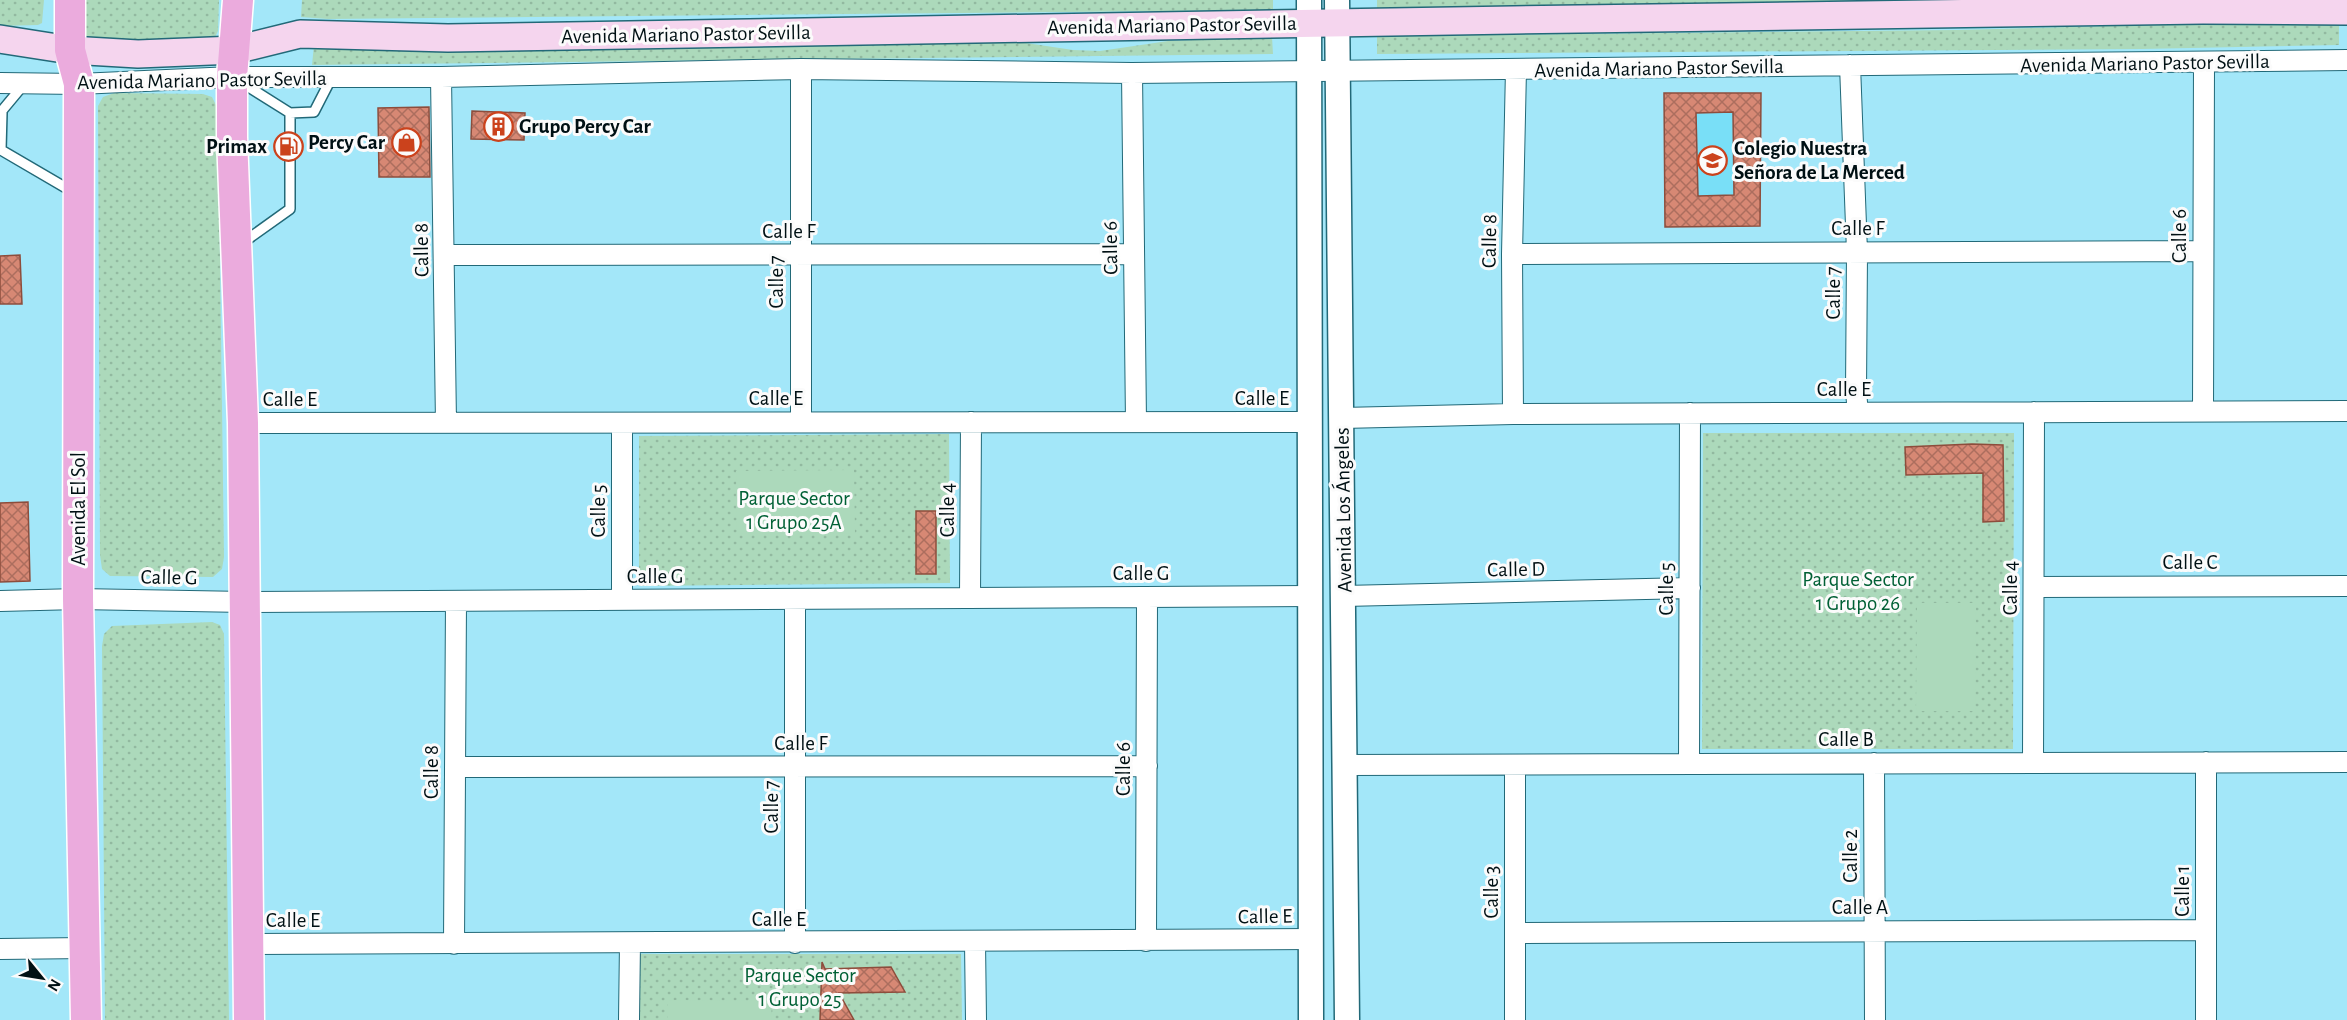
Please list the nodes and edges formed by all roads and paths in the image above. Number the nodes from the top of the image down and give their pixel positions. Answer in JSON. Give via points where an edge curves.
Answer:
{"nodes":[{"id":1,"x":70,"y":0,"type":"edge"},
{"id":2,"x":238,"y":0,"type":"edge"},
{"id":3,"x":1309,"y":11,"type":"edge"},
{"id":4,"x":2347,"y":11,"type":"edge"},
{"id":5,"x":1337,"y":12,"type":"edge"},
{"id":6,"x":0,"y":39,"type":"edge"},
{"id":7,"x":70,"y":50,"type":"junction"},
{"id":8,"x":2347,"y":60,"type":"edge"},
{"id":9,"x":2204,"y":62,"type":"junction"},
{"id":10,"x":234,"y":63,"type":"junction"},
{"id":11,"x":1850,"y":66,"type":"junction"},
{"id":12,"x":801,"y":69,"type":"junction"},
{"id":13,"x":1516,"y":69,"type":"junction"},
{"id":14,"x":1309,"y":71,"type":"junction"},
{"id":15,"x":1338,"y":71,"type":"junction"},
{"id":16,"x":1132,"y":73,"type":"junction"},
{"id":17,"x":333,"y":77,"type":"junction"},
{"id":18,"x":441,"y":77,"type":"junction"},
{"id":19,"x":0,"y":83,"type":"edge"},
{"id":20,"x":25,"y":83,"type":"junction"},
{"id":21,"x":79,"y":84,"type":"junction"},
{"id":22,"x":1,"y":113,"type":"edge"},
{"id":23,"x":290,"y":113,"type":"junction"},
{"id":24,"x":79,"y":195,"type":"junction"},
{"id":25,"x":236,"y":247,"type":"junction"},
{"id":26,"x":2203,"y":251,"type":"junction"},
{"id":27,"x":1857,"y":252,"type":"junction"},
{"id":28,"x":1134,"y":254,"type":"junction"},
{"id":29,"x":1512,"y":254,"type":"junction"},
{"id":30,"x":445,"y":255,"type":"junction"},
{"id":31,"x":800,"y":255,"type":"junction"},
{"id":32,"x":2203,"y":411,"type":"junction"},
{"id":33,"x":2347,"y":411,"type":"edge"},
{"id":34,"x":2034,"y":412,"type":"junction"},
{"id":35,"x":1690,"y":413,"type":"junction"},
{"id":36,"x":1858,"y":413,"type":"junction"},
{"id":37,"x":1513,"y":414,"type":"junction"},
{"id":38,"x":1342,"y":418,"type":"junction"},
{"id":39,"x":801,"y":422,"type":"junction"},
{"id":40,"x":971,"y":422,"type":"junction"},
{"id":41,"x":1136,"y":422,"type":"junction"},
{"id":42,"x":1310,"y":422,"type":"junction"},
{"id":43,"x":243,"y":423,"type":"junction"},
{"id":44,"x":446,"y":423,"type":"junction"},
{"id":45,"x":622,"y":423,"type":"junction"},
{"id":46,"x":2347,"y":585,"type":"edge"},
{"id":47,"x":2034,"y":587,"type":"junction"},
{"id":48,"x":1690,"y":588,"type":"junction"},
{"id":49,"x":1310,"y":596,"type":"junction"},
{"id":50,"x":1344,"y":596,"type":"junction"},
{"id":51,"x":1148,"y":597,"type":"junction"},
{"id":52,"x":970,"y":598,"type":"junction"},
{"id":53,"x":78,"y":599,"type":"junction"},
{"id":54,"x":795,"y":599,"type":"junction"},
{"id":55,"x":622,"y":600,"type":"junction"},
{"id":56,"x":0,"y":601,"type":"edge"},
{"id":57,"x":456,"y":601,"type":"junction"},
{"id":58,"x":245,"y":602,"type":"junction"},
{"id":59,"x":2206,"y":762,"type":"junction"},
{"id":60,"x":2347,"y":762,"type":"edge"},
{"id":61,"x":1874,"y":763,"type":"junction"},
{"id":62,"x":2033,"y":763,"type":"junction"},
{"id":63,"x":1689,"y":764,"type":"junction"},
{"id":64,"x":1345,"y":765,"type":"junction"},
{"id":65,"x":1515,"y":765,"type":"junction"},
{"id":66,"x":1147,"y":766,"type":"junction"},
{"id":67,"x":795,"y":767,"type":"junction"},
{"id":68,"x":455,"y":768,"type":"junction"},
{"id":69,"x":2206,"y":930,"type":"junction"},
{"id":70,"x":1874,"y":931,"type":"junction"},
{"id":71,"x":1515,"y":933,"type":"junction"},
{"id":72,"x":1311,"y":939,"type":"junction"},
{"id":73,"x":1146,"y":941,"type":"junction"},
{"id":74,"x":975,"y":942,"type":"junction"},
{"id":75,"x":630,"y":943,"type":"junction"},
{"id":76,"x":795,"y":943,"type":"junction"},
{"id":77,"x":248,"y":944,"type":"junction"},
{"id":78,"x":454,"y":944,"type":"junction"},
{"id":79,"x":85,"y":948,"type":"junction"},
{"id":80,"x":0,"y":949,"type":"edge"},
{"id":81,"x":86,"y":1020,"type":"edge"},
{"id":82,"x":249,"y":1020,"type":"edge"},
{"id":83,"x":629,"y":1020,"type":"edge"},
{"id":84,"x":976,"y":1020,"type":"edge"},
{"id":85,"x":1311,"y":1020,"type":"edge"},
{"id":86,"x":1347,"y":1020,"type":"edge"},
{"id":87,"x":1515,"y":1020,"type":"edge"},
{"id":88,"x":1875,"y":1020,"type":"edge"},
{"id":89,"x":2206,"y":1020,"type":"edge"}],
"edges":[{"from":1,"to":7,"type":"main road","name":"Avenida El Sol"},
{"from":2,"to":10,"type":"main road"},
{"from":3,"to":5,"type":"main road","name":"Avenida Mariano Pastor Sevilla"},
{"from":3,"to":10,"type":"main road","name":"Avenida Mariano Pastor Sevilla","via":[[448,38],[300,34]]},
{"from":3,"to":14,"type":"street","name":"Avenida Los Ángeles"},
{"from":4,"to":5,"type":"main road","name":"Avenida Mariano Pastor Sevilla"},
{"from":5,"to":15,"type":"street","name":"Avenida Los Ángeles"},
{"from":6,"to":7,"type":"main road","name":"Avenida Mariano Pastor Sevilla"},
{"from":7,"to":10,"type":"main road","name":"Avenida Mariano Pastor Sevilla"},
{"from":7,"to":21,"type":"main road","name":"Avenida El Sol"},
{"from":8,"to":9,"type":"street","name":"Avenida Mariano Pastor Sevilla"},
{"from":9,"to":11,"type":"street","name":"Avenida Mariano Pastor Sevilla"},
{"from":9,"to":26,"type":"street","name":"Calle 6"},
{"from":10,"to":17,"type":"street","name":"Avenida Mariano Pastor Sevilla"},
{"from":10,"to":21,"type":"street","name":"Avenida Mariano Pastor Sevilla"},
{"from":10,"to":23,"type":"lane"},
{"from":10,"to":25,"type":"main road"},
{"from":11,"to":13,"type":"street","name":"Avenida Mariano Pastor Sevilla"},
{"from":11,"to":27,"type":"street","name":"Calle 7"},
{"from":12,"to":16,"type":"street","name":"Avenida Mariano Pastor Sevilla"},
{"from":12,"to":18,"type":"street","name":"Avenida Mariano Pastor Sevilla"},
{"from":12,"to":31,"type":"street","name":"Calle 7"},
{"from":13,"to":15,"type":"street","name":"Avenida Mariano Pastor Sevilla"},
{"from":13,"to":29,"type":"street","name":"Calle 8"},
{"from":14,"to":15,"type":"street","name":"Avenida Mariano Pastor Sevilla"},
{"from":14,"to":16,"type":"street","name":"Avenida Mariano Pastor Sevilla"},
{"from":14,"to":42,"type":"street","name":"Avenida Los Ángeles"},
{"from":15,"to":38,"type":"street","name":"Avenida Los Ángeles"},
{"from":16,"to":28,"type":"street","name":"Calle 6"},
{"from":17,"to":18,"type":"street","name":"Avenida Mariano Pastor Sevilla"},
{"from":17,"to":23,"type":"lane","via":[[314,112]]},
{"from":18,"to":30,"type":"street","name":"Calle 8"},
{"from":19,"to":20,"type":"street","name":"Avenida Mariano Pastor Sevilla"},
{"from":20,"to":21,"type":"street","name":"Avenida Mariano Pastor Sevilla"},
{"from":20,"to":22,"type":"lane"},
{"from":21,"to":24,"type":"main road","name":"Avenida El Sol"},
{"from":22,"to":24,"type":"lane","via":[[1,150]]},
{"from":23,"to":25,"type":"lane","via":[[290,209]]},
{"from":24,"to":53,"type":"main road","name":"Avenida El Sol"},
{"from":25,"to":43,"type":"main road"},
{"from":26,"to":27,"type":"street","name":"Calle F"},
{"from":26,"to":32,"type":"street","name":"Calle 6"},
{"from":27,"to":29,"type":"street","name":"Calle F"},
{"from":27,"to":36,"type":"street","name":"Calle 7"},
{"from":28,"to":31,"type":"street","name":"Calle F"},
{"from":28,"to":41,"type":"street","name":"Calle 6"},
{"from":29,"to":37,"type":"street","name":"Calle 8"},
{"from":30,"to":31,"type":"street","name":"Calle F"},
{"from":30,"to":44,"type":"street","name":"Calle 8"},
{"from":31,"to":39,"type":"street","name":"Calle 7"},
{"from":32,"to":33,"type":"street","name":"Calle E"},
{"from":32,"to":34,"type":"street","name":"Calle E"},
{"from":34,"to":36,"type":"street","name":"Calle E"},
{"from":34,"to":47,"type":"street","name":"Calle 4"},
{"from":35,"to":36,"type":"street","name":"Calle E"},
{"from":35,"to":37,"type":"street","name":"Calle E"},
{"from":35,"to":48,"type":"street","name":"Calle 5"},
{"from":37,"to":38,"type":"street","name":"Calle E"},
{"from":38,"to":50,"type":"street","name":"Avenida Los Ángeles"},
{"from":39,"to":40,"type":"street","name":"Calle E"},
{"from":39,"to":45,"type":"street","name":"Calle E"},
{"from":40,"to":41,"type":"street","name":"Calle E"},
{"from":40,"to":52,"type":"street","name":"Calle 4"},
{"from":41,"to":42,"type":"street","name":"Calle E"},
{"from":42,"to":49,"type":"street","name":"Avenida Los Ángeles"},
{"from":43,"to":44,"type":"street","name":"Calle E"},
{"from":43,"to":58,"type":"main road"},
{"from":44,"to":45,"type":"street","name":"Calle E"},
{"from":45,"to":55,"type":"street","name":"Calle 5"},
{"from":46,"to":47,"type":"street","name":"Calle C"},
{"from":47,"to":62,"type":"street","name":"Calle 4"},
{"from":48,"to":50,"type":"street","name":"Calle D"},
{"from":48,"to":63,"type":"street","name":"Calle 5"},
{"from":49,"to":51,"type":"street","name":"Calle G"},
{"from":49,"to":72,"type":"street","name":"Avenida Los Ángeles"},
{"from":50,"to":64,"type":"street","name":"Avenida Los Ángeles"},
{"from":51,"to":52,"type":"street","name":"Calle G"},
{"from":51,"to":66,"type":"street","name":"Calle 6"},
{"from":52,"to":54,"type":"street","name":"Calle G"},
{"from":53,"to":56,"type":"street","name":"Calle G"},
{"from":53,"to":58,"type":"street","name":"Calle G"},
{"from":53,"to":79,"type":"main road","name":"Avenida El Sol"},
{"from":54,"to":55,"type":"street","name":"Calle G"},
{"from":54,"to":67,"type":"street","name":"Calle 7"},
{"from":55,"to":57,"type":"street","name":"Calle G"},
{"from":57,"to":58,"type":"street","name":"Calle G"},
{"from":57,"to":68,"type":"street","name":"Calle 8"},
{"from":58,"to":77,"type":"main road"},
{"from":59,"to":60,"type":"street","name":"Calle B"},
{"from":59,"to":62,"type":"street","name":"Calle B"},
{"from":59,"to":69,"type":"street","name":"Calle 1"},
{"from":61,"to":62,"type":"street","name":"Calle B"},
{"from":61,"to":63,"type":"street","name":"Calle B"},
{"from":61,"to":70,"type":"street","name":"Calle 2"},
{"from":63,"to":65,"type":"street","name":"Calle B"},
{"from":64,"to":65,"type":"street","name":"Calle B"},
{"from":64,"to":86,"type":"street","name":"Avenida Los Ángeles"},
{"from":65,"to":71,"type":"street","name":"Calle 3"},
{"from":66,"to":67,"type":"street","name":"Calle F"},
{"from":66,"to":73,"type":"street","name":"Calle 6"},
{"from":67,"to":68,"type":"street","name":"Calle F"},
{"from":67,"to":76,"type":"street","name":"Calle 7"},
{"from":68,"to":78,"type":"street","name":"Calle 8"},
{"from":69,"to":70,"type":"street","name":"Calle A"},
{"from":69,"to":89,"type":"street","name":"Calle 1"},
{"from":70,"to":71,"type":"street","name":"Calle A"},
{"from":70,"to":88,"type":"street","name":"Calle 2"},
{"from":71,"to":87,"type":"street","name":"Calle 3"},
{"from":72,"to":73,"type":"street","name":"Calle E"},
{"from":72,"to":85,"type":"street","name":"Avenida Los Ángeles"},
{"from":73,"to":74,"type":"street","name":"Calle E"},
{"from":74,"to":76,"type":"street","name":"Calle E"},
{"from":74,"to":84,"type":"street"},
{"from":75,"to":76,"type":"street","name":"Calle E"},
{"from":75,"to":78,"type":"street","name":"Calle E"},
{"from":75,"to":83,"type":"street"},
{"from":77,"to":78,"type":"street","name":"Calle E"},
{"from":77,"to":82,"type":"main road"},
{"from":79,"to":80,"type":"street"},
{"from":79,"to":81,"type":"main road","name":"Avenida El Sol"}]}
